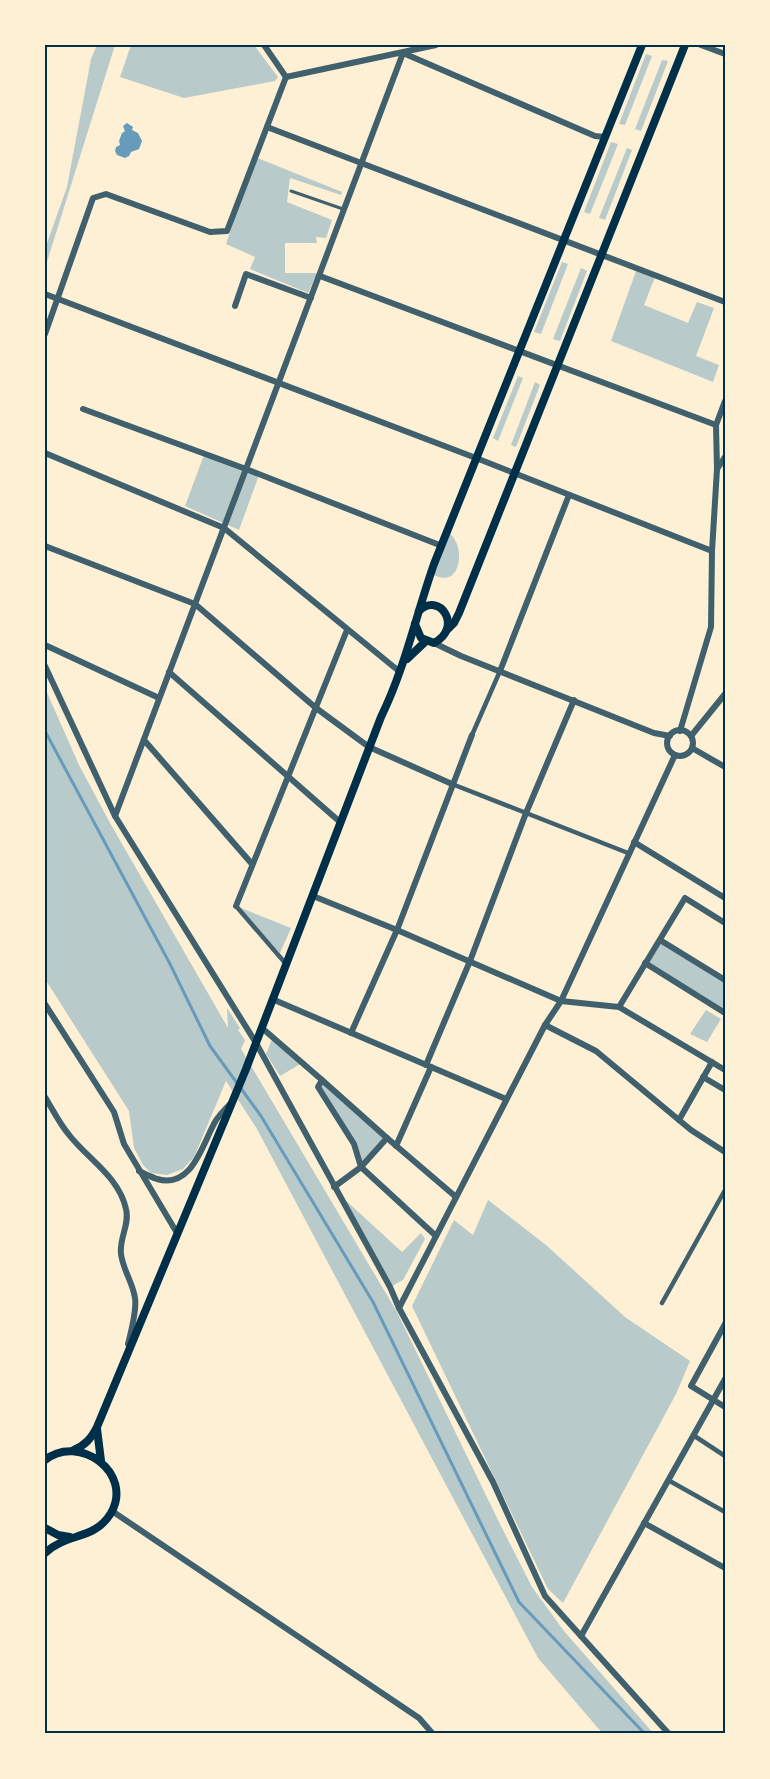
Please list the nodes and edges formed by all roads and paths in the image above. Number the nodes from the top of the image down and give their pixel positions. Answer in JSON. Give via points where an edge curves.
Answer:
{"nodes":[{"id":1,"x":264,"y":45,"type":"edge"},
{"id":2,"x":436,"y":45,"type":"edge"},
{"id":3,"x":642,"y":45,"type":"edge"},
{"id":4,"x":685,"y":45,"type":"edge"},
{"id":5,"x":701,"y":45,"type":"edge"},
{"id":6,"x":403,"y":53,"type":"junction"},
{"id":7,"x":725,"y":54,"type":"edge"},
{"id":8,"x":286,"y":77,"type":"junction"},
{"id":9,"x":267,"y":127,"type":"junction"},
{"id":10,"x":605,"y":137,"type":"junction"},
{"id":11,"x":362,"y":162,"type":"junction"},
{"id":12,"x":291,"y":191,"type":"dead end"},
{"id":13,"x":345,"y":209,"type":"junction"},
{"id":14,"x":564,"y":240,"type":"junction"},
{"id":15,"x":602,"y":254,"type":"junction"},
{"id":16,"x":320,"y":276,"type":"junction"},
{"id":17,"x":45,"y":294,"type":"edge"},
{"id":18,"x":311,"y":298,"type":"junction"},
{"id":19,"x":57,"y":299,"type":"junction"},
{"id":20,"x":725,"y":302,"type":"edge"},
{"id":21,"x":235,"y":306,"type":"dead end"},
{"id":22,"x":45,"y":334,"type":"edge"},
{"id":23,"x":520,"y":351,"type":"junction"},
{"id":24,"x":557,"y":366,"type":"junction"},
{"id":25,"x":279,"y":383,"type":"junction"},
{"id":26,"x":725,"y":401,"type":"edge"},
{"id":27,"x":83,"y":409,"type":"dead end"},
{"id":28,"x":716,"y":425,"type":"junction"},
{"id":29,"x":45,"y":453,"type":"edge"},
{"id":30,"x":725,"y":457,"type":"edge"},
{"id":31,"x":476,"y":458,"type":"junction"},
{"id":32,"x":246,"y":469,"type":"junction"},
{"id":33,"x":717,"y":469,"type":"junction"},
{"id":34,"x":514,"y":474,"type":"junction"},
{"id":35,"x":569,"y":495,"type":"junction"},
{"id":36,"x":224,"y":528,"type":"junction"},
{"id":37,"x":45,"y":546,"type":"edge"},
{"id":38,"x":442,"y":546,"type":"junction"},
{"id":39,"x":712,"y":551,"type":"junction"},
{"id":40,"x":195,"y":604,"type":"junction"},
{"id":41,"x":416,"y":618,"type":"junction"},
{"id":42,"x":347,"y":630,"type":"junction"},
{"id":43,"x":447,"y":630,"type":"junction"},
{"id":44,"x":430,"y":642,"type":"junction"},
{"id":45,"x":45,"y":645,"type":"edge"},
{"id":46,"x":45,"y":666,"type":"edge"},
{"id":47,"x":401,"y":670,"type":"junction"},
{"id":48,"x":500,"y":671,"type":"junction"},
{"id":49,"x":170,"y":672,"type":"junction"},
{"id":50,"x":725,"y":694,"type":"edge"},
{"id":51,"x":159,"y":698,"type":"junction"},
{"id":52,"x":574,"y":700,"type":"junction"},
{"id":53,"x":316,"y":708,"type":"junction"},
{"id":54,"x":680,"y":731,"type":"junction"},
{"id":55,"x":472,"y":735,"type":"joint"},
{"id":56,"x":670,"y":736,"type":"junction"},
{"id":57,"x":691,"y":736,"type":"junction"},
{"id":58,"x":144,"y":740,"type":"junction"},
{"id":59,"x":369,"y":747,"type":"junction"},
{"id":60,"x":692,"y":748,"type":"junction"},
{"id":61,"x":675,"y":755,"type":"junction"},
{"id":62,"x":725,"y":767,"type":"edge"},
{"id":63,"x":288,"y":777,"type":"junction"},
{"id":64,"x":452,"y":784,"type":"junction"},
{"id":65,"x":526,"y":813,"type":"junction"},
{"id":66,"x":115,"y":816,"type":"junction"},
{"id":67,"x":340,"y":822,"type":"junction"},
{"id":68,"x":634,"y":842,"type":"junction"},
{"id":69,"x":628,"y":853,"type":"junction"},
{"id":70,"x":252,"y":864,"type":"junction"},
{"id":71,"x":313,"y":896,"type":"junction"},
{"id":72,"x":725,"y":898,"type":"edge"},
{"id":73,"x":236,"y":906,"type":"joint"},
{"id":74,"x":725,"y":923,"type":"edge"},
{"id":75,"x":397,"y":930,"type":"junction"},
{"id":76,"x":660,"y":940,"type":"junction"},
{"id":77,"x":470,"y":961,"type":"junction"},
{"id":78,"x":645,"y":963,"type":"junction"},
{"id":79,"x":286,"y":964,"type":"junction"},
{"id":80,"x":725,"y":980,"type":"edge"},
{"id":81,"x":272,"y":999,"type":"junction"},
{"id":82,"x":561,"y":1001,"type":"junction"},
{"id":83,"x":45,"y":1004,"type":"edge"},
{"id":84,"x":619,"y":1007,"type":"junction"},
{"id":85,"x":725,"y":1013,"type":"edge"},
{"id":86,"x":545,"y":1025,"type":"junction"},
{"id":87,"x":262,"y":1028,"type":"junction"},
{"id":88,"x":351,"y":1033,"type":"junction"},
{"id":89,"x":256,"y":1042,"type":"junction"},
{"id":90,"x":712,"y":1062,"type":"junction"},
{"id":91,"x":428,"y":1066,"type":"junction"},
{"id":92,"x":725,"y":1070,"type":"edge"},
{"id":93,"x":703,"y":1077,"type":"junction"},
{"id":94,"x":322,"y":1080,"type":"junction"},
{"id":95,"x":725,"y":1090,"type":"edge"},
{"id":96,"x":45,"y":1097,"type":"edge"},
{"id":97,"x":506,"y":1099,"type":"junction"},
{"id":98,"x":232,"y":1101,"type":"junction"},
{"id":99,"x":679,"y":1120,"type":"junction"},
{"id":100,"x":387,"y":1138,"type":"junction"},
{"id":101,"x":396,"y":1146,"type":"junction"},
{"id":102,"x":725,"y":1152,"type":"edge"},
{"id":103,"x":361,"y":1167,"type":"junction"},
{"id":104,"x":139,"y":1171,"type":"junction"},
{"id":105,"x":334,"y":1187,"type":"junction"},
{"id":106,"x":725,"y":1190,"type":"edge"},
{"id":107,"x":456,"y":1197,"type":"junction"},
{"id":108,"x":177,"y":1233,"type":"junction"},
{"id":109,"x":436,"y":1236,"type":"junction"},
{"id":110,"x":662,"y":1303,"type":"dead end"},
{"id":111,"x":399,"y":1308,"type":"junction"},
{"id":112,"x":725,"y":1324,"type":"edge"},
{"id":113,"x":126,"y":1354,"type":"junction"},
{"id":114,"x":725,"y":1379,"type":"edge"},
{"id":115,"x":713,"y":1400,"type":"junction"},
{"id":116,"x":725,"y":1407,"type":"edge"},
{"id":117,"x":97,"y":1428,"type":"junction"},
{"id":118,"x":693,"y":1435,"type":"junction"},
{"id":119,"x":74,"y":1450,"type":"junction"},
{"id":120,"x":725,"y":1456,"type":"edge"},
{"id":121,"x":47,"y":1458,"type":"edge"},
{"id":122,"x":101,"y":1462,"type":"junction"},
{"id":123,"x":668,"y":1480,"type":"junction"},
{"id":124,"x":112,"y":1511,"type":"junction"},
{"id":125,"x":725,"y":1512,"type":"edge"},
{"id":126,"x":644,"y":1523,"type":"junction"},
{"id":127,"x":45,"y":1528,"type":"edge"},
{"id":128,"x":70,"y":1538,"type":"junction"},
{"id":129,"x":45,"y":1553,"type":"edge"},
{"id":130,"x":725,"y":1568,"type":"edge"},
{"id":131,"x":581,"y":1636,"type":"junction"},
{"id":132,"x":433,"y":1734,"type":"edge"},
{"id":133,"x":669,"y":1734,"type":"edge"}],
"edges":[{"from":1,"to":8,"type":"street"},
{"from":2,"to":6,"type":"street"},
{"from":3,"to":10,"type":"main road"},
{"from":4,"to":15,"type":"main road"},
{"from":5,"to":7,"type":"street"},
{"from":6,"to":8,"type":"street"},
{"from":6,"to":10,"type":"street"},
{"from":6,"to":11,"type":"street"},
{"from":8,"to":9,"type":"street"},
{"from":9,"to":11,"type":"street"},
{"from":9,"to":19,"type":"street","via":[[227,231],[210,232],[106,194],[93,198]]},
{"from":10,"to":14,"type":"main road"},
{"from":11,"to":13,"type":"street"},
{"from":11,"to":14,"type":"street"},
{"from":12,"to":13,"type":"lane"},
{"from":13,"to":16,"type":"street"},
{"from":14,"to":15,"type":"street"},
{"from":14,"to":23,"type":"main road"},
{"from":15,"to":20,"type":"street"},
{"from":15,"to":24,"type":"main road"},
{"from":16,"to":18,"type":"street"},
{"from":16,"to":23,"type":"street"},
{"from":17,"to":19,"type":"street"},
{"from":18,"to":21,"type":"street","via":[[246,274]]},
{"from":18,"to":25,"type":"street"},
{"from":19,"to":22,"type":"street"},
{"from":19,"to":25,"type":"street"},
{"from":23,"to":24,"type":"street"},
{"from":23,"to":31,"type":"main road"},
{"from":24,"to":28,"type":"street"},
{"from":24,"to":34,"type":"main road"},
{"from":25,"to":31,"type":"street"},
{"from":25,"to":32,"type":"street"},
{"from":26,"to":28,"type":"street"},
{"from":27,"to":32,"type":"street"},
{"from":28,"to":33,"type":"street"},
{"from":29,"to":36,"type":"street"},
{"from":30,"to":33,"type":"street"},
{"from":31,"to":34,"type":"street"},
{"from":31,"to":38,"type":"main road"},
{"from":32,"to":36,"type":"street"},
{"from":32,"to":38,"type":"street"},
{"from":33,"to":39,"type":"street"},
{"from":34,"to":35,"type":"street"},
{"from":34,"to":43,"type":"main road","via":[[459,614]]},
{"from":35,"to":39,"type":"street"},
{"from":35,"to":48,"type":"street"},
{"from":36,"to":40,"type":"street"},
{"from":36,"to":42,"type":"street"},
{"from":37,"to":40,"type":"street"},
{"from":38,"to":41,"type":"main road"},
{"from":39,"to":54,"type":"street","via":[[711,627]]},
{"from":40,"to":49,"type":"street"},
{"from":40,"to":53,"type":"street"},
{"from":41,"to":43,"type":"main road","via":[[428,605],[436,606],[448,616]]},
{"from":41,"to":44,"type":"main road","via":[[418,635]]},
{"from":41,"to":47,"type":"main road"},
{"from":42,"to":47,"type":"street"},
{"from":42,"to":53,"type":"street"},
{"from":43,"to":44,"type":"main road","via":[[441,639]]},
{"from":44,"to":47,"type":"main road","via":[[408,658]]},
{"from":44,"to":48,"type":"street"},
{"from":45,"to":51,"type":"street"},
{"from":46,"to":66,"type":"street"},
{"from":47,"to":59,"type":"main road"},
{"from":48,"to":52,"type":"street"},
{"from":48,"to":55,"type":"street"},
{"from":49,"to":51,"type":"street"},
{"from":49,"to":63,"type":"street"},
{"from":50,"to":57,"type":"street"},
{"from":51,"to":58,"type":"street"},
{"from":52,"to":56,"type":"street"},
{"from":52,"to":65,"type":"street"},
{"from":53,"to":59,"type":"street"},
{"from":53,"to":63,"type":"street"},
{"from":54,"to":56,"type":"street"},
{"from":54,"to":57,"type":"street"},
{"from":55,"to":64,"type":"street"},
{"from":56,"to":61,"type":"street","via":[[668,747]]},
{"from":57,"to":60,"type":"street"},
{"from":58,"to":66,"type":"street"},
{"from":58,"to":70,"type":"street"},
{"from":59,"to":64,"type":"street"},
{"from":59,"to":67,"type":"main road"},
{"from":60,"to":61,"type":"street","via":[[685,755]]},
{"from":60,"to":62,"type":"street"},
{"from":61,"to":68,"type":"street"},
{"from":63,"to":67,"type":"street"},
{"from":63,"to":70,"type":"street"},
{"from":64,"to":65,"type":"street"},
{"from":64,"to":75,"type":"street"},
{"from":65,"to":69,"type":"street"},
{"from":65,"to":77,"type":"street"},
{"from":66,"to":89,"type":"street"},
{"from":67,"to":71,"type":"main road"},
{"from":68,"to":69,"type":"street"},
{"from":68,"to":72,"type":"street"},
{"from":69,"to":82,"type":"street"},
{"from":70,"to":73,"type":"street"},
{"from":71,"to":75,"type":"street"},
{"from":71,"to":79,"type":"main road"},
{"from":73,"to":79,"type":"street"},
{"from":74,"to":76,"type":"street","via":[[685,898]]},
{"from":75,"to":77,"type":"street"},
{"from":75,"to":88,"type":"street"},
{"from":76,"to":78,"type":"street"},
{"from":76,"to":80,"type":"street"},
{"from":77,"to":82,"type":"street"},
{"from":77,"to":91,"type":"street"},
{"from":78,"to":84,"type":"street"},
{"from":78,"to":85,"type":"street"},
{"from":79,"to":81,"type":"main road"},
{"from":81,"to":87,"type":"main road"},
{"from":81,"to":88,"type":"street"},
{"from":82,"to":84,"type":"street"},
{"from":82,"to":86,"type":"street"},
{"from":83,"to":104,"type":"street","via":[[114,1112],[124,1144]]},
{"from":84,"to":90,"type":"street"},
{"from":86,"to":97,"type":"street"},
{"from":86,"to":99,"type":"street","via":[[596,1051]]},
{"from":87,"to":89,"type":"main road"},
{"from":87,"to":94,"type":"street"},
{"from":88,"to":91,"type":"street"},
{"from":89,"to":98,"type":"main road"},
{"from":89,"to":105,"type":"street"},
{"from":90,"to":92,"type":"street"},
{"from":90,"to":93,"type":"street"},
{"from":91,"to":97,"type":"street"},
{"from":91,"to":101,"type":"street"},
{"from":93,"to":95,"type":"street"},
{"from":93,"to":99,"type":"street"},
{"from":94,"to":100,"type":"street"},
{"from":94,"to":103,"type":"street","via":[[318,1087],[354,1144]]},
{"from":96,"to":113,"type":"street","via":[[70,1137],[110,1179],[127,1210],[121,1256],[136,1301]]},
{"from":97,"to":107,"type":"street"},
{"from":98,"to":104,"type":"street","via":[[215,1122],[195,1164],[183,1175],[159,1180]]},
{"from":98,"to":108,"type":"main road"},
{"from":99,"to":102,"type":"street"},
{"from":100,"to":101,"type":"street"},
{"from":100,"to":103,"type":"street"},
{"from":101,"to":107,"type":"street"},
{"from":103,"to":105,"type":"street"},
{"from":103,"to":109,"type":"street"},
{"from":104,"to":108,"type":"street"},
{"from":105,"to":111,"type":"street"},
{"from":106,"to":110,"type":"street"},
{"from":107,"to":109,"type":"street"},
{"from":108,"to":113,"type":"main road"},
{"from":109,"to":111,"type":"street"},
{"from":111,"to":131,"type":"street","via":[[493,1482],[545,1596]]},
{"from":112,"to":115,"type":"street","via":[[691,1386]]},
{"from":113,"to":117,"type":"main road"},
{"from":114,"to":115,"type":"street"},
{"from":115,"to":116,"type":"street"},
{"from":115,"to":118,"type":"street"},
{"from":117,"to":119,"type":"main road","via":[[85,1445]]},
{"from":117,"to":122,"type":"main road"},
{"from":118,"to":120,"type":"street"},
{"from":118,"to":123,"type":"street"},
{"from":119,"to":121,"type":"main road"},
{"from":119,"to":122,"type":"main road"},
{"from":122,"to":124,"type":"main road","via":[[115,1488]]},
{"from":123,"to":125,"type":"street"},
{"from":123,"to":126,"type":"street"},
{"from":124,"to":128,"type":"main road","via":[[99,1528]]},
{"from":124,"to":132,"type":"street","via":[[419,1718]]},
{"from":126,"to":130,"type":"street"},
{"from":126,"to":131,"type":"street"},
{"from":127,"to":128,"type":"main road"},
{"from":128,"to":129,"type":"main road"},
{"from":131,"to":133,"type":"street"}]}
